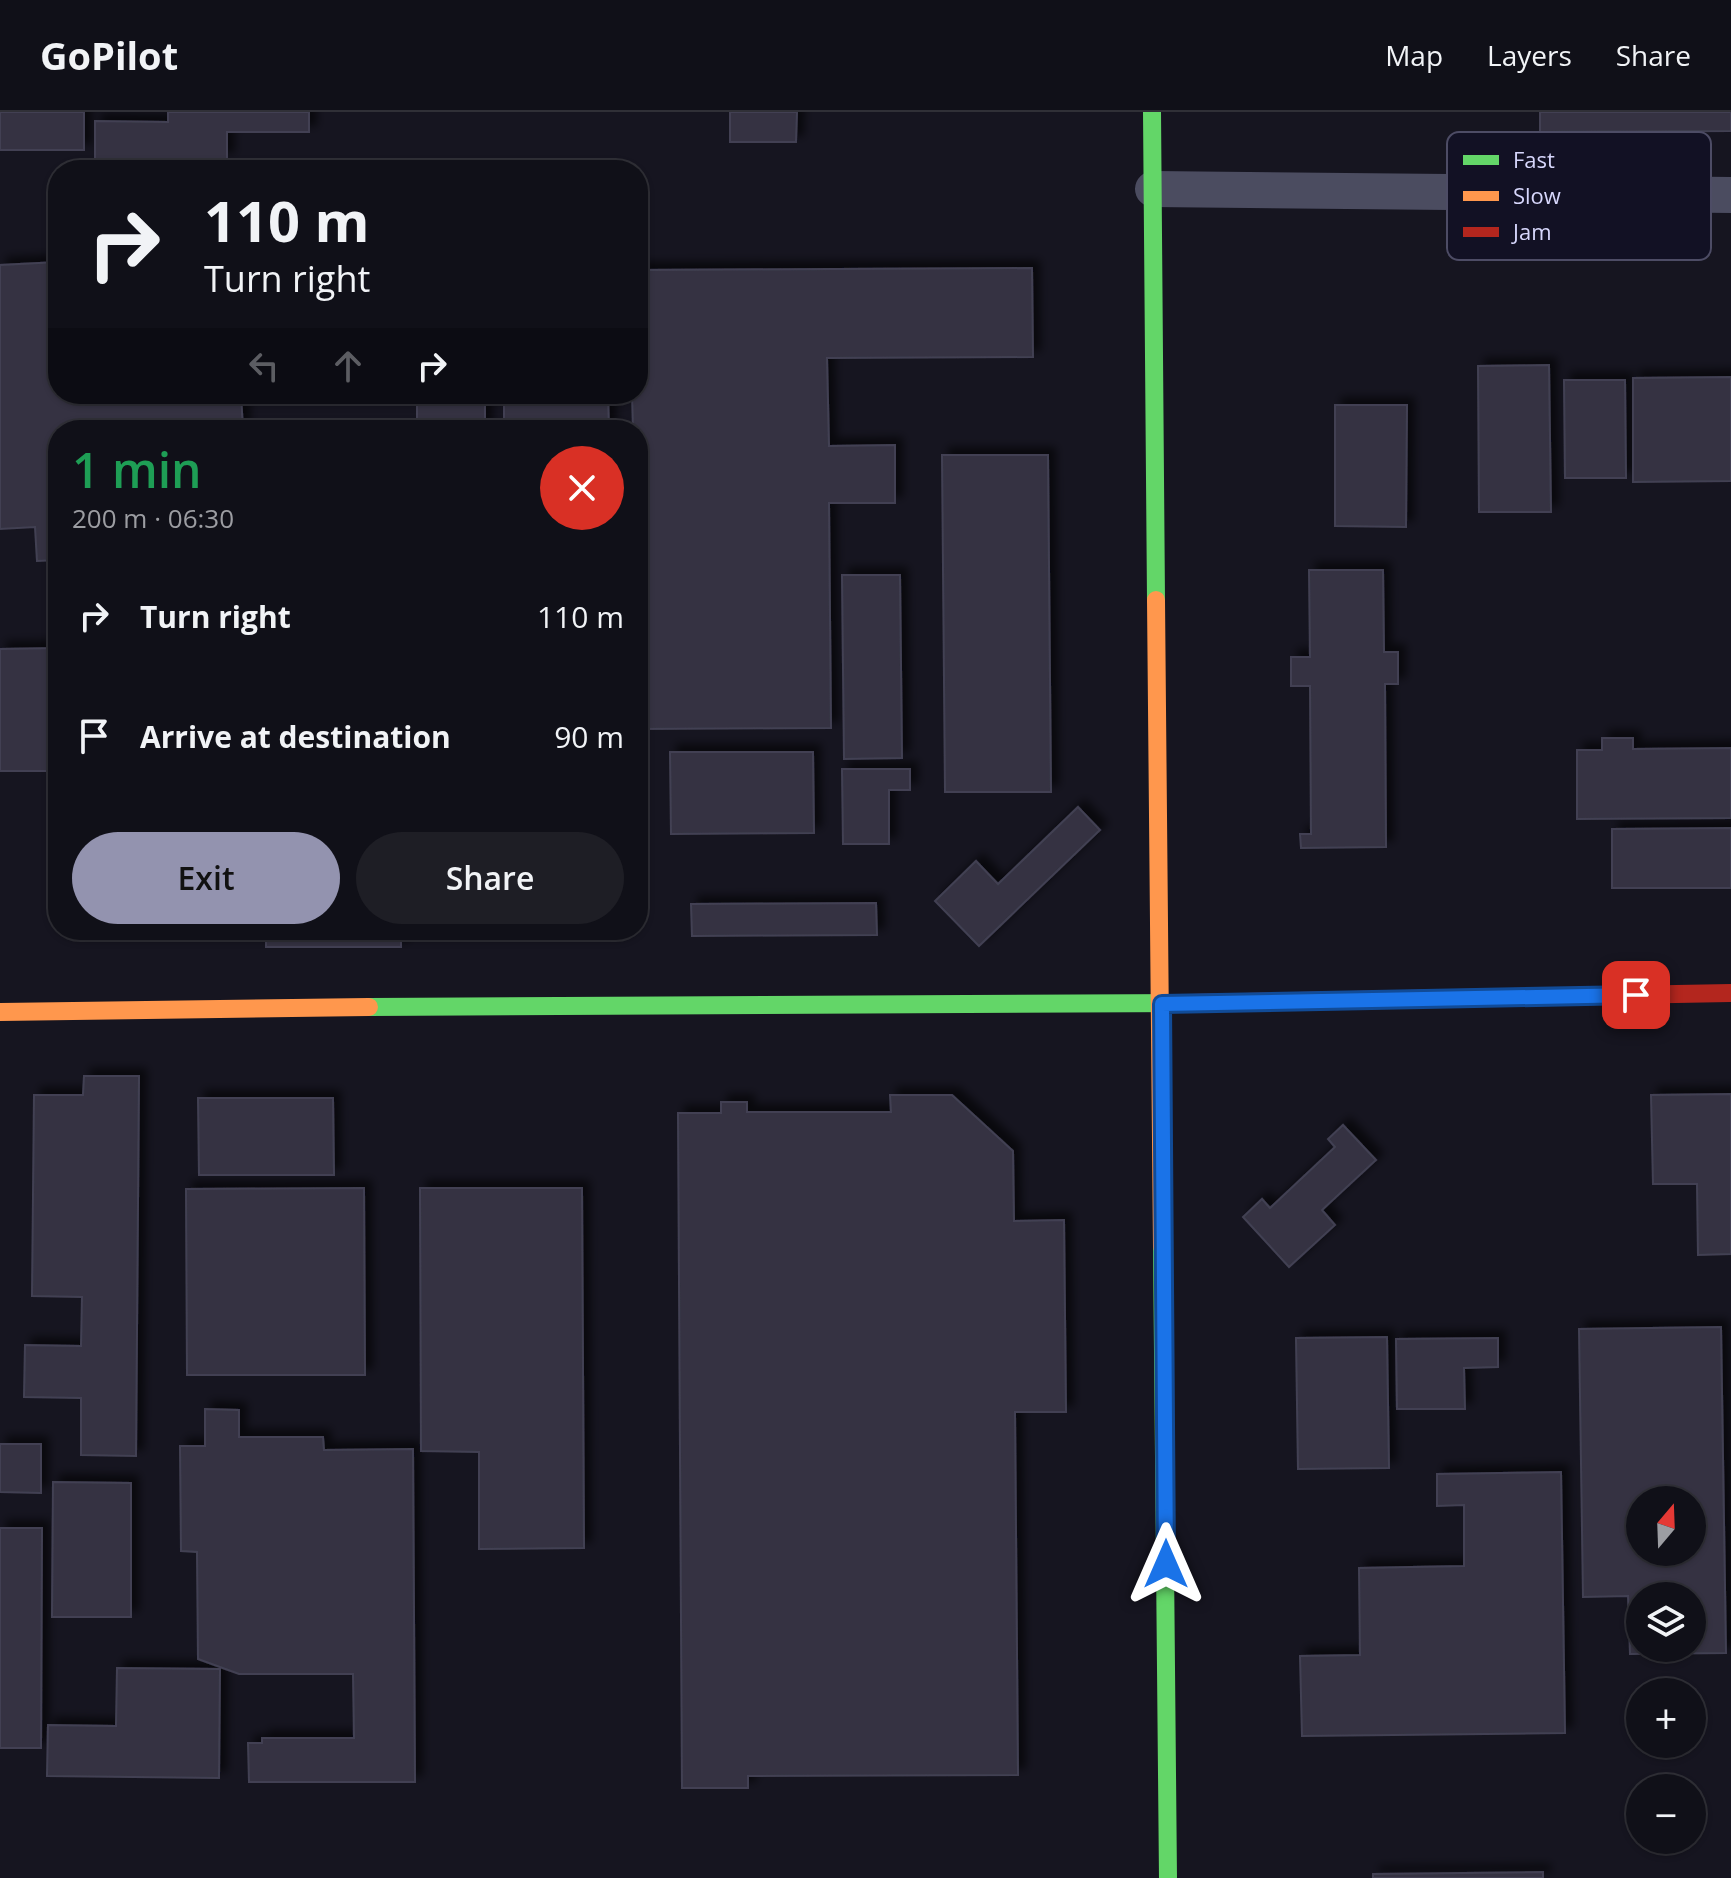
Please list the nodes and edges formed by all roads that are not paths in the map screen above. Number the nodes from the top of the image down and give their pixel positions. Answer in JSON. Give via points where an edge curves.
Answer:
{"nodes":[{"id":1,"x":1152,"y":112,"type":"edge"},
{"id":2,"x":1153,"y":189,"type":"junction"},
{"id":3,"x":1447,"y":192,"type":"edge"},
{"id":4,"x":1711,"y":195,"type":"edge"},
{"id":5,"x":1731,"y":195,"type":"edge"},
{"id":6,"x":1731,"y":993,"type":"edge"},
{"id":7,"x":1162,"y":1004,"type":"junction"},
{"id":8,"x":0,"y":1012,"type":"edge"},
{"id":9,"x":1168,"y":1878,"type":"edge"}],
"edges":[{"from":1,"to":2,"type":"street"},
{"from":2,"to":3,"type":"street"},
{"from":2,"to":7,"type":"street"},
{"from":4,"to":5,"type":"street"},
{"from":6,"to":7,"type":"street"},
{"from":7,"to":8,"type":"street"},
{"from":7,"to":9,"type":"street"}]}
